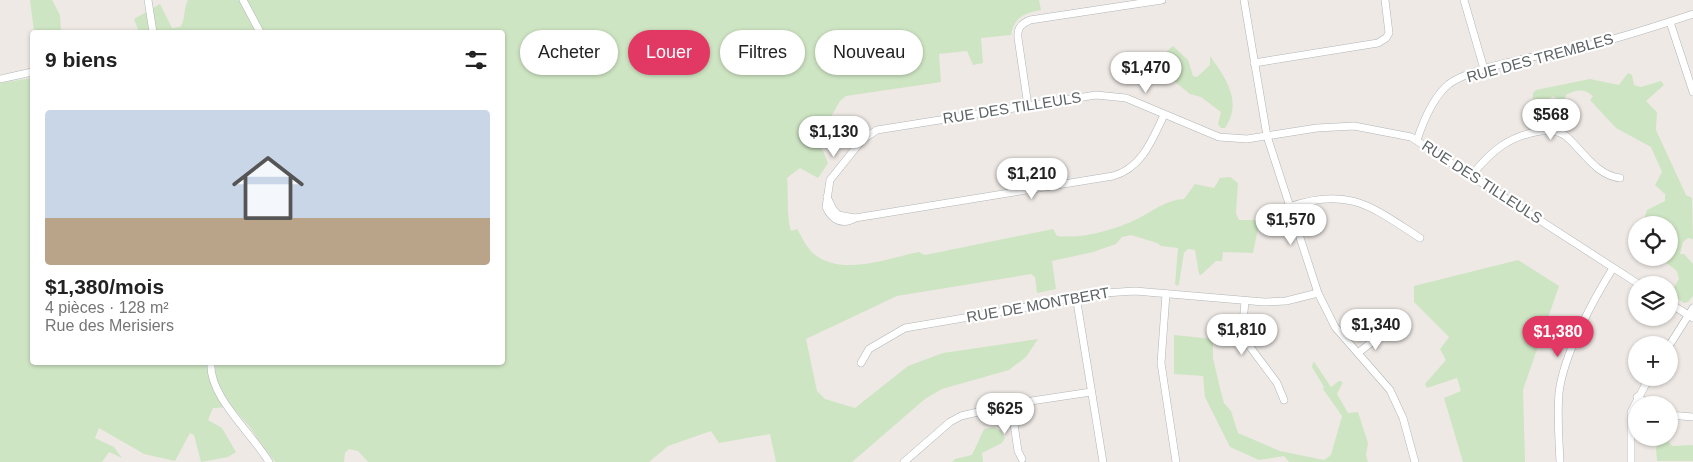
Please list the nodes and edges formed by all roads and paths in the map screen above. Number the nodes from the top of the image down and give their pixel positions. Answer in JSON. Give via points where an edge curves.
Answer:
{"nodes":[{"id":1,"x":148,"y":0,"type":"edge"},
{"id":2,"x":243,"y":0,"type":"edge"},
{"id":3,"x":1162,"y":0,"type":"edge"},
{"id":4,"x":1244,"y":0,"type":"edge"},
{"id":5,"x":1385,"y":0,"type":"edge"},
{"id":6,"x":1464,"y":0,"type":"edge"},
{"id":7,"x":1693,"y":14,"type":"edge"},
{"id":8,"x":1670,"y":22,"type":"junction"},
{"id":9,"x":153,"y":30,"type":"edge"},
{"id":10,"x":259,"y":30,"type":"edge"},
{"id":11,"x":1254,"y":63,"type":"junction"},
{"id":12,"x":1484,"y":69,"type":"junction"},
{"id":13,"x":30,"y":72,"type":"edge"},
{"id":14,"x":0,"y":79,"type":"edge"},
{"id":15,"x":1693,"y":92,"type":"edge"},
{"id":16,"x":1028,"y":106,"type":"junction"},
{"id":17,"x":1164,"y":115,"type":"junction"},
{"id":18,"x":1267,"y":136,"type":"junction"},
{"id":19,"x":1417,"y":140,"type":"junction"},
{"id":20,"x":1472,"y":175,"type":"junction"},
{"id":21,"x":1620,"y":178,"type":"dead end"},
{"id":22,"x":1290,"y":207,"type":"junction"},
{"id":23,"x":1420,"y":238,"type":"dead end"},
{"id":24,"x":1613,"y":268,"type":"junction"},
{"id":25,"x":1628,"y":277,"type":"edge"},
{"id":26,"x":1318,"y":293,"type":"junction"},
{"id":27,"x":1166,"y":294,"type":"junction"},
{"id":28,"x":1076,"y":296,"type":"junction"},
{"id":29,"x":1245,"y":301,"type":"junction"},
{"id":30,"x":1693,"y":308,"type":"edge"},
{"id":31,"x":1678,"y":309,"type":"edge"},
{"id":32,"x":1690,"y":317,"type":"edge"},
{"id":33,"x":1382,"y":334,"type":"dead end"},
{"id":34,"x":1676,"y":336,"type":"edge"},
{"id":35,"x":1358,"y":353,"type":"junction"},
{"id":36,"x":861,"y":363,"type":"dead end"},
{"id":37,"x":211,"y":365,"type":"edge"},
{"id":38,"x":1091,"y":392,"type":"junction"},
{"id":39,"x":1284,"y":400,"type":"dead end"},
{"id":40,"x":1011,"y":404,"type":"junction"},
{"id":41,"x":1678,"y":416,"type":"edge"},
{"id":42,"x":1693,"y":417,"type":"edge"},
{"id":43,"x":1630,"y":446,"type":"edge"},
{"id":44,"x":1022,"y":459,"type":"dead end"},
{"id":45,"x":269,"y":462,"type":"edge"},
{"id":46,"x":904,"y":462,"type":"edge"},
{"id":47,"x":1104,"y":462,"type":"edge"},
{"id":48,"x":1176,"y":462,"type":"edge"},
{"id":49,"x":1415,"y":462,"type":"edge"},
{"id":50,"x":1560,"y":462,"type":"edge"},
{"id":51,"x":1631,"y":462,"type":"edge"}],
"edges":[{"from":1,"to":9,"type":"street"},
{"from":2,"to":10,"type":"street"},
{"from":3,"to":16,"type":"street","via":[[1030,20],[1022,24],[1017,32]]},
{"from":4,"to":11,"type":"street"},
{"from":5,"to":11,"type":"street","via":[[1388,33],[1378,43]]},
{"from":6,"to":12,"type":"street"},
{"from":7,"to":8,"type":"street","name":"RUE DES TREMBLES"},
{"from":8,"to":12,"type":"street","name":"RUE DES TREMBLES"},
{"from":8,"to":15,"type":"street"},
{"from":11,"to":18,"type":"street"},
{"from":12,"to":19,"type":"street","name":"RUE DES TREMBLES","via":[[1449,84],[1441,92]]},
{"from":13,"to":14,"type":"street"},
{"from":16,"to":17,"type":"street","name":"RUE DES TILLEULS","via":[[1104,95],[1126,98]]},
{"from":16,"to":17,"type":"street","name":"RUE DES TILLEULS","via":[[893,126],[870,133],[830,180],[827,197],[838,215],[855,218],[1122,173],[1132,168],[1146,150]]},
{"from":17,"to":18,"type":"street","name":"RUE DES TILLEULS","via":[[1219,137],[1247,139]]},
{"from":18,"to":19,"type":"street","name":"RUE DES TILLEULS","via":[[1354,126]]},
{"from":18,"to":22,"type":"street"},
{"from":19,"to":20,"type":"street","name":"RUE DES TILLEULS"},
{"from":20,"to":21,"type":"street","via":[[1488,155],[1509,140],[1549,130],[1565,135],[1598,169]]},
{"from":20,"to":24,"type":"street","name":"RUE DES TILLEULS"},
{"from":22,"to":23,"type":"street","via":[[1328,199],[1348,199],[1377,210]]},
{"from":22,"to":26,"type":"street"},
{"from":24,"to":25,"type":"street","name":"RUE DES TILLEULS"},
{"from":24,"to":50,"type":"street","via":[[1589,308],[1561,379],[1558,403]]},
{"from":26,"to":29,"type":"street","name":"RUE DE MONTBERT","via":[[1286,301]]},
{"from":26,"to":35,"type":"street","via":[[1335,327]]},
{"from":27,"to":28,"type":"street","name":"RUE DE MONTBERT","via":[[1105,292]]},
{"from":27,"to":29,"type":"street","name":"RUE DE MONTBERT"},
{"from":27,"to":48,"type":"street","via":[[1161,362]]},
{"from":28,"to":36,"type":"street","name":"RUE DE MONTBERT","via":[[905,328],[869,349]]},
{"from":28,"to":38,"type":"street"},
{"from":29,"to":39,"type":"street","via":[[1245,340],[1277,383]]},
{"from":30,"to":32,"type":"street"},
{"from":31,"to":32,"type":"street"},
{"from":32,"to":34,"type":"street"},
{"from":33,"to":35,"type":"street"},
{"from":35,"to":49,"type":"street","via":[[1383,380],[1396,401]]},
{"from":37,"to":45,"type":"street","via":[[212,379],[222,398]]},
{"from":38,"to":40,"type":"street"},
{"from":38,"to":47,"type":"street"},
{"from":40,"to":44,"type":"street"},
{"from":40,"to":46,"type":"street","via":[[956,418]]},
{"from":41,"to":42,"type":"street"},
{"from":43,"to":51,"type":"street"}]}
